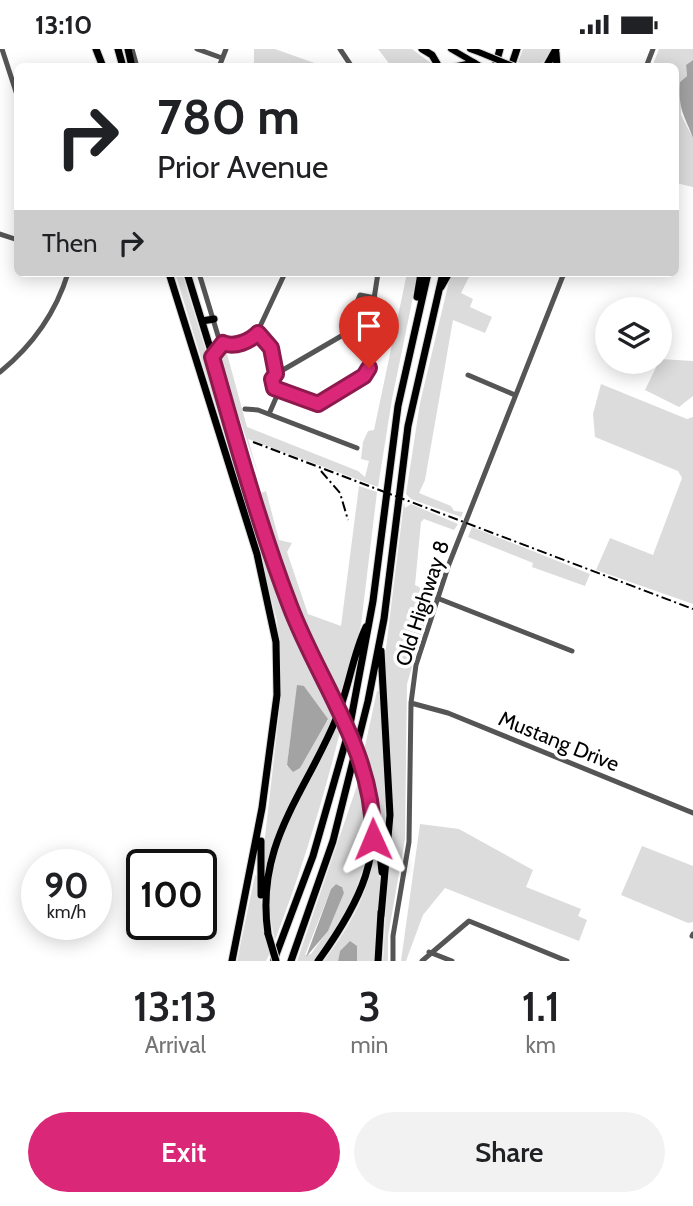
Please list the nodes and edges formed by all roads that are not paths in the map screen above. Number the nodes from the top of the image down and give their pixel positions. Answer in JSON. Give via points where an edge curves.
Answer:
{"nodes":[{"id":1,"x":2,"y":49,"type":"edge"},
{"id":2,"x":197,"y":49,"type":"edge"},
{"id":3,"x":226,"y":49,"type":"edge"},
{"id":4,"x":422,"y":49,"type":"edge"},
{"id":5,"x":451,"y":49,"type":"edge"},
{"id":6,"x":470,"y":49,"type":"edge"},
{"id":7,"x":222,"y":58,"type":"junction"},
{"id":8,"x":220,"y":63,"type":"edge"},
{"id":9,"x":437,"y":63,"type":"edge"},
{"id":10,"x":475,"y":63,"type":"edge"},
{"id":11,"x":504,"y":63,"type":"edge"},
{"id":12,"x":14,"y":86,"type":"edge"},
{"id":13,"x":66,"y":277,"type":"edge"},
{"id":14,"x":170,"y":277,"type":"edge"},
{"id":15,"x":188,"y":277,"type":"edge"},
{"id":16,"x":200,"y":277,"type":"edge"},
{"id":17,"x":284,"y":277,"type":"edge"},
{"id":18,"x":378,"y":277,"type":"edge"},
{"id":19,"x":420,"y":277,"type":"edge"},
{"id":20,"x":427,"y":277,"type":"edge"},
{"id":21,"x":442,"y":277,"type":"edge"},
{"id":22,"x":447,"y":277,"type":"edge"},
{"id":23,"x":562,"y":277,"type":"edge"},
{"id":24,"x":437,"y":294,"type":"junction"},
{"id":25,"x":375,"y":298,"type":"junction"},
{"id":26,"x":214,"y":319,"type":"junction"},
{"id":27,"x":202,"y":321,"type":"junction"},
{"id":28,"x":258,"y":333,"type":"junction"},
{"id":29,"x":411,"y":340,"type":"junction"},
{"id":30,"x":223,"y":343,"type":"junction"},
{"id":31,"x":212,"y":358,"type":"junction"},
{"id":32,"x":0,"y":372,"type":"edge"},
{"id":33,"x":276,"y":374,"type":"junction"},
{"id":34,"x":468,"y":376,"type":"dead end"},
{"id":35,"x":279,"y":391,"type":"junction"},
{"id":36,"x":516,"y":395,"type":"junction"},
{"id":37,"x":245,"y":409,"type":"dead end"},
{"id":38,"x":269,"y":414,"type":"junction"},
{"id":39,"x":358,"y":448,"type":"dead end"},
{"id":40,"x":437,"y":598,"type":"junction"},
{"id":41,"x":370,"y":617,"type":"junction"},
{"id":42,"x":381,"y":639,"type":"junction"},
{"id":43,"x":572,"y":651,"type":"dead end"},
{"id":44,"x":411,"y":703,"type":"junction"},
{"id":45,"x":368,"y":783,"type":"junction"},
{"id":46,"x":262,"y":808,"type":"junction"},
{"id":47,"x":693,"y":813,"type":"edge"},
{"id":48,"x":381,"y":916,"type":"junction"},
{"id":49,"x":268,"y":934,"type":"junction"},
{"id":50,"x":429,"y":952,"type":"junction"},
{"id":51,"x":275,"y":960,"type":"edge"},
{"id":52,"x":232,"y":961,"type":"edge"},
{"id":53,"x":290,"y":961,"type":"edge"},
{"id":54,"x":318,"y":961,"type":"edge"},
{"id":55,"x":378,"y":961,"type":"edge"},
{"id":56,"x":393,"y":961,"type":"edge"},
{"id":57,"x":422,"y":961,"type":"edge"},
{"id":58,"x":452,"y":961,"type":"edge"},
{"id":59,"x":567,"y":961,"type":"edge"}],
"edges":[{"from":1,"to":12,"type":"street"},
{"from":2,"to":7,"type":"street"},
{"from":3,"to":7,"type":"street"},
{"from":4,"to":9,"type":"highway"},
{"from":5,"to":10,"type":"main road"},
{"from":6,"to":11,"type":"main road","bridge":true},
{"from":7,"to":8,"type":"street"},
{"from":13,"to":32,"type":"street","via":[[36,335]]},
{"from":14,"to":46,"type":"highway","via":[[257,554],[274,626],[277,687]]},
{"from":15,"to":27,"type":"highway"},
{"from":16,"to":26,"type":"street"},
{"from":17,"to":28,"type":"street"},
{"from":18,"to":25,"type":"street"},
{"from":19,"to":29,"type":"highway"},
{"from":20,"to":29,"type":"highway"},
{"from":21,"to":24,"type":"highway"},
{"from":22,"to":24,"type":"highway"},
{"from":23,"to":36,"type":"street","name":"Old Highway 8"},
{"from":24,"to":42,"type":"highway","via":[[406,438]]},
{"from":25,"to":33,"type":"street","via":[[360,295],[343,335]]},
{"from":25,"to":35,"type":"street","via":[[367,373],[318,404]]},
{"from":26,"to":27,"type":"highway"},
{"from":26,"to":30,"type":"street"},
{"from":27,"to":31,"type":"highway"},
{"from":28,"to":30,"type":"street","via":[[248,341]]},
{"from":28,"to":33,"type":"street","via":[[271,348]]},
{"from":29,"to":41,"type":"highway","via":[[391,450]]},
{"from":30,"to":31,"type":"highway"},
{"from":31,"to":45,"type":"highway","bridge":true,"via":[[297,623]]},
{"from":33,"to":35,"type":"street","via":[[272,385]]},
{"from":34,"to":36,"type":"street"},
{"from":35,"to":38,"type":"street"},
{"from":36,"to":40,"type":"street","name":"Old Highway 8"},
{"from":37,"to":38,"type":"street"},
{"from":38,"to":39,"type":"street"},
{"from":40,"to":43,"type":"street"},
{"from":40,"to":44,"type":"street","name":"Old Highway 8","via":[[416,665]]},
{"from":41,"to":49,"type":"highway","via":[[337,717],[274,845],[265,891]]},
{"from":41,"to":51,"type":"highway","via":[[335,783]]},
{"from":42,"to":48,"type":"highway","via":[[390,815]]},
{"from":42,"to":53,"type":"highway","via":[[340,818]]},
{"from":44,"to":47,"type":"street","name":"Mustang Drive","via":[[448,713]]},
{"from":44,"to":56,"type":"street","name":"Old Highway 8","via":[[410,834]]},
{"from":45,"to":48,"type":"highway","via":[[380,844]]},
{"from":45,"to":54,"type":"highway","via":[[373,839],[366,880],[353,911]]},
{"from":46,"to":49,"type":"highway","via":[[260,880]]},
{"from":46,"to":52,"type":"highway"},
{"from":48,"to":55,"type":"highway"},
{"from":49,"to":51,"type":"highway","bridge":true},
{"from":50,"to":57,"type":"street"},
{"from":50,"to":58,"type":"street"},
{"from":50,"to":59,"type":"street","via":[[469,921]]}]}
